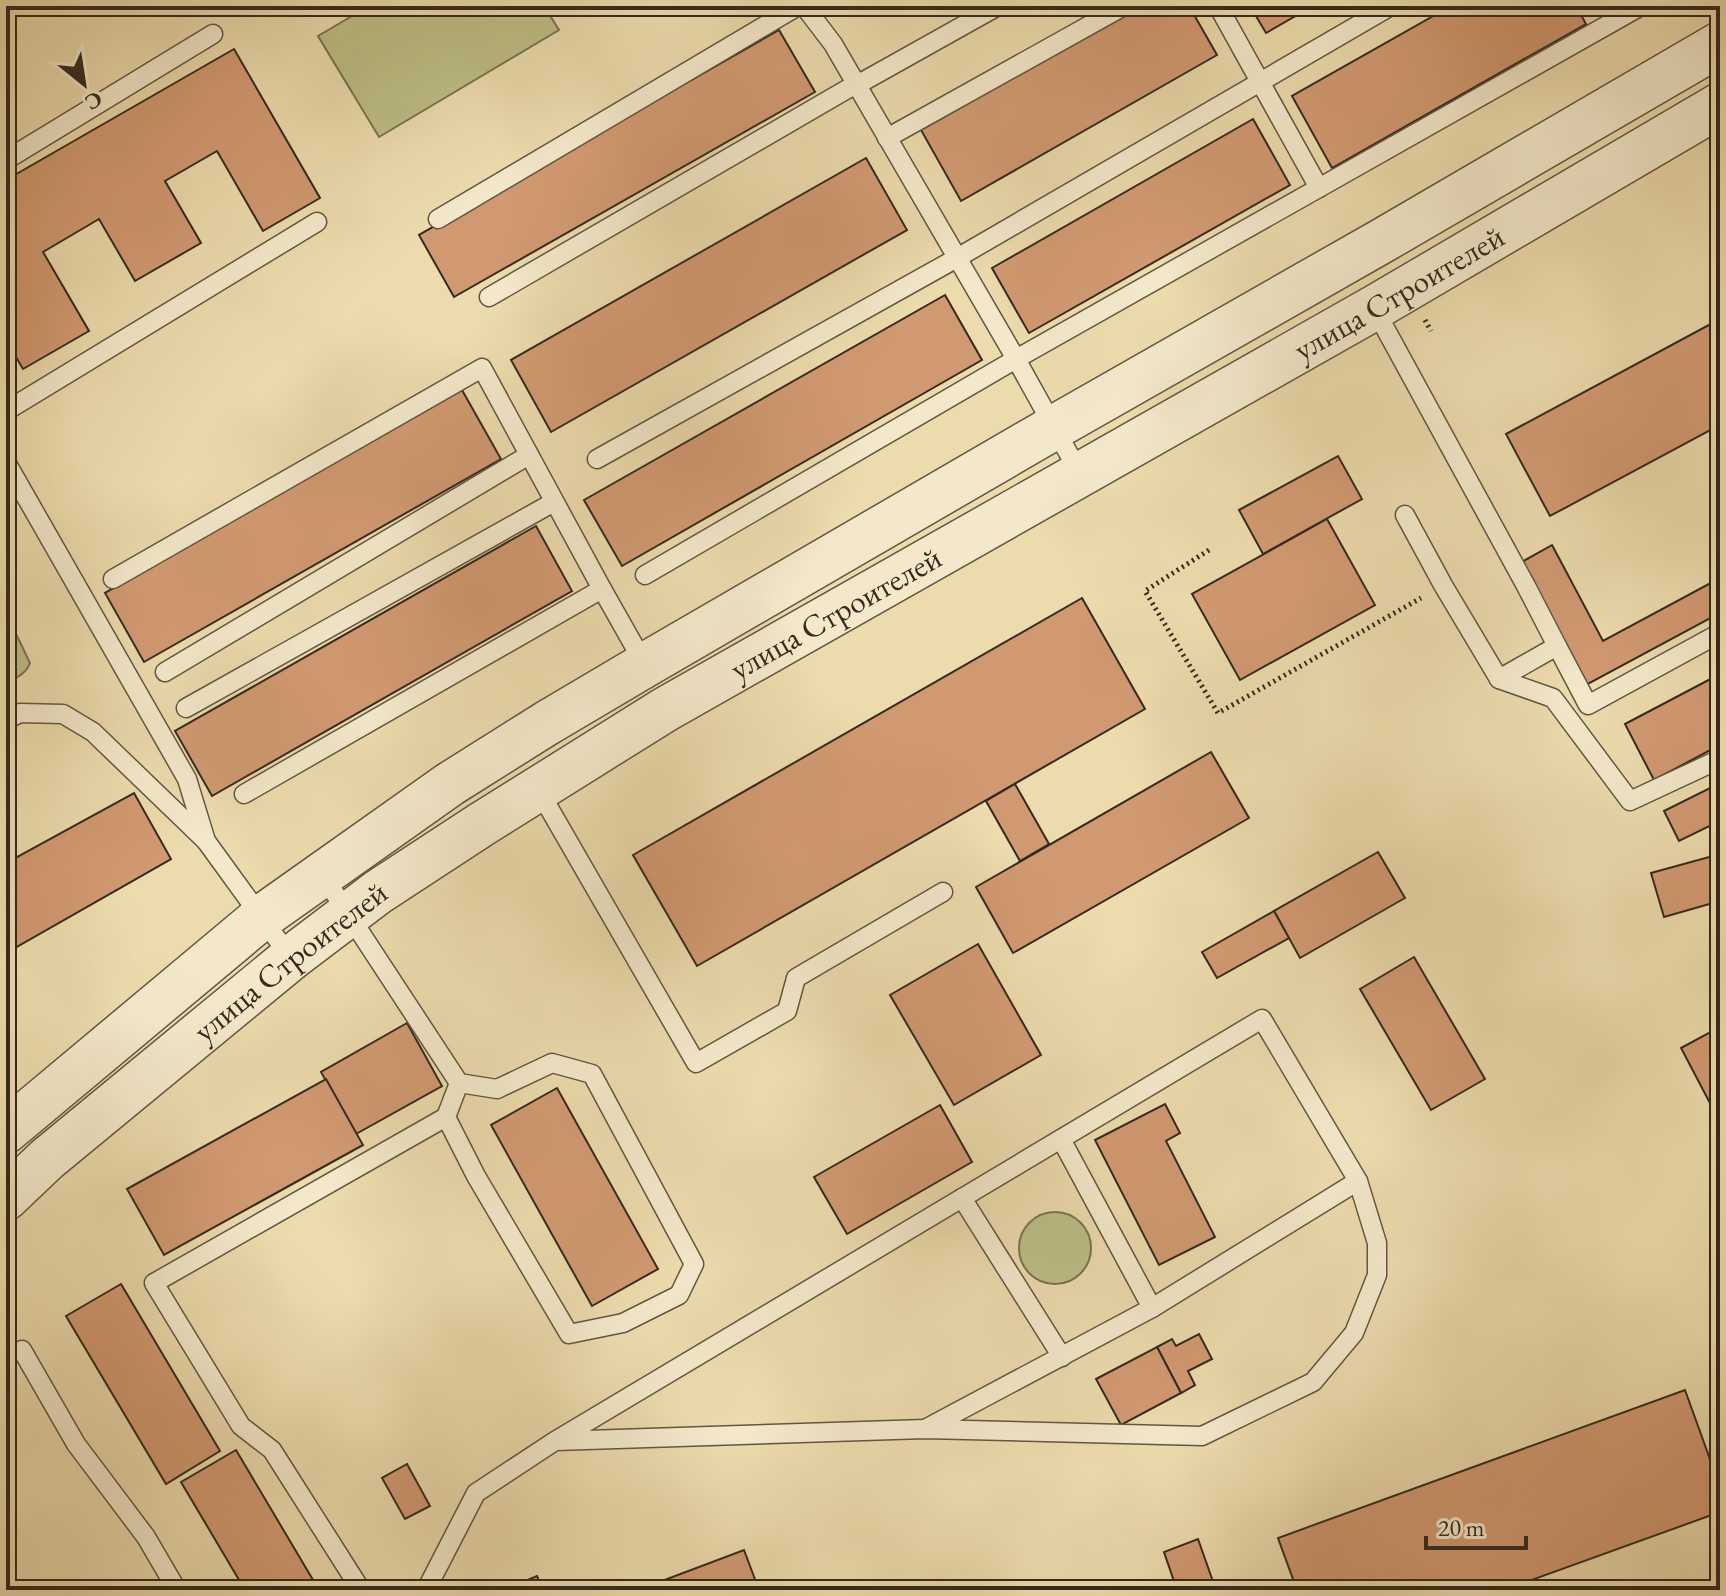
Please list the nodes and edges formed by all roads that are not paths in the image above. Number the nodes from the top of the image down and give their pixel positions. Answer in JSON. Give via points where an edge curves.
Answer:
{"nodes":[{"id":1,"x":801,"y":6,"type":"edge"},
{"id":2,"x":998,"y":6,"type":"edge"},
{"id":3,"x":1124,"y":6,"type":"edge"},
{"id":4,"x":1218,"y":6,"type":"edge"},
{"id":5,"x":1391,"y":6,"type":"edge"},
{"id":6,"x":1640,"y":6,"type":"edge"},
{"id":7,"x":213,"y":34,"type":"dead end"},
{"id":8,"x":1720,"y":44,"type":"edge"},
{"id":9,"x":1260,"y":82,"type":"junction"},
{"id":10,"x":856,"y":84,"type":"junction"},
{"id":11,"x":1720,"y":105,"type":"edge"},
{"id":12,"x":887,"y":138,"type":"junction"},
{"id":13,"x":6,"y":160,"type":"edge"},
{"id":14,"x":1319,"y":188,"type":"junction"},
{"id":15,"x":438,"y":219,"type":"dead end"},
{"id":16,"x":317,"y":222,"type":"dead end"},
{"id":17,"x":957,"y":258,"type":"junction"},
{"id":18,"x":489,"y":297,"type":"dead end"},
{"id":19,"x":1374,"y":308,"type":"junction"},
{"id":20,"x":1016,"y":359,"type":"junction"},
{"id":21,"x":6,"y":411,"type":"edge"},
{"id":22,"x":1055,"y":427,"type":"junction"},
{"id":23,"x":529,"y":455,"type":"junction"},
{"id":24,"x":597,"y":459,"type":"dead end"},
{"id":25,"x":6,"y":462,"type":"edge"},
{"id":26,"x":1080,"y":474,"type":"junction"},
{"id":27,"x":554,"y":502,"type":"junction"},
{"id":28,"x":1405,"y":515,"type":"dead end"},
{"id":29,"x":645,"y":575,"type":"dead end"},
{"id":30,"x":113,"y":579,"type":"dead end"},
{"id":31,"x":602,"y":589,"type":"junction"},
{"id":32,"x":1720,"y":633,"type":"edge"},
{"id":33,"x":1557,"y":646,"type":"junction"},
{"id":34,"x":645,"y":665,"type":"junction"},
{"id":35,"x":165,"y":672,"type":"dead end"},
{"id":36,"x":1499,"y":679,"type":"junction"},
{"id":37,"x":186,"y":708,"type":"dead end"},
{"id":38,"x":6,"y":720,"type":"edge"},
{"id":39,"x":1720,"y":759,"type":"edge"},
{"id":40,"x":538,"y":788,"type":"junction"},
{"id":41,"x":244,"y":794,"type":"dead end"},
{"id":42,"x":206,"y":841,"type":"junction"},
{"id":43,"x":322,"y":874,"type":"junction"},
{"id":44,"x":943,"y":892,"type":"dead end"},
{"id":45,"x":349,"y":915,"type":"junction"},
{"id":46,"x":262,"y":917,"type":"junction"},
{"id":47,"x":291,"y":958,"type":"junction"},
{"id":48,"x":459,"y":1083,"type":"junction"},
{"id":49,"x":446,"y":1117,"type":"junction"},
{"id":50,"x":6,"y":1131,"type":"edge"},
{"id":51,"x":1061,"y":1139,"type":"junction"},
{"id":52,"x":1358,"y":1181,"type":"junction"},
{"id":53,"x":6,"y":1198,"type":"edge"},
{"id":54,"x":962,"y":1198,"type":"junction"},
{"id":55,"x":1152,"y":1308,"type":"junction"},
{"id":56,"x":22,"y":1350,"type":"dead end"},
{"id":57,"x":1062,"y":1357,"type":"junction"},
{"id":58,"x":925,"y":1429,"type":"junction"},
{"id":59,"x":555,"y":1441,"type":"junction"},
{"id":60,"x":177,"y":1590,"type":"edge"},
{"id":61,"x":361,"y":1590,"type":"edge"},
{"id":62,"x":426,"y":1590,"type":"edge"}],
"edges":[{"from":1,"to":10,"type":"lane","via":[[833,44]]},
{"from":1,"to":15,"type":"lane"},
{"from":2,"to":10,"type":"lane"},
{"from":3,"to":12,"type":"lane"},
{"from":4,"to":9,"type":"lane"},
{"from":5,"to":9,"type":"lane"},
{"from":6,"to":14,"type":"lane"},
{"from":7,"to":13,"type":"lane"},
{"from":8,"to":22,"type":"street","name":"улица Строителей"},
{"from":9,"to":14,"type":"lane"},
{"from":9,"to":17,"type":"lane"},
{"from":10,"to":12,"type":"lane"},
{"from":10,"to":18,"type":"lane"},
{"from":11,"to":19,"type":"street","name":"улица Строителей"},
{"from":12,"to":17,"type":"lane"},
{"from":14,"to":20,"type":"lane"},
{"from":16,"to":21,"type":"lane"},
{"from":17,"to":20,"type":"lane"},
{"from":17,"to":24,"type":"lane"},
{"from":19,"to":26,"type":"street","name":"улица Строителей"},
{"from":19,"to":33,"type":"lane"},
{"from":20,"to":22,"type":"lane"},
{"from":20,"to":29,"type":"lane"},
{"from":22,"to":26,"type":"lane"},
{"from":22,"to":34,"type":"street","name":"улица Строителей"},
{"from":23,"to":27,"type":"lane"},
{"from":23,"to":30,"type":"lane","via":[[482,368]]},
{"from":23,"to":35,"type":"lane"},
{"from":25,"to":42,"type":"lane","via":[[187,779]]},
{"from":26,"to":40,"type":"street","name":"улица Строителей","via":[[666,709]]},
{"from":27,"to":31,"type":"lane"},
{"from":27,"to":37,"type":"lane"},
{"from":28,"to":36,"type":"lane"},
{"from":31,"to":34,"type":"lane"},
{"from":31,"to":41,"type":"lane"},
{"from":32,"to":33,"type":"lane","via":[[1588,705]]},
{"from":33,"to":36,"type":"lane"},
{"from":34,"to":43,"type":"street","name":"улица Строителей","via":[[450,784]]},
{"from":36,"to":39,"type":"lane","via":[[1553,698],[1630,801]]},
{"from":38,"to":42,"type":"lane","via":[[20,713],[63,714],[93,732]]},
{"from":40,"to":44,"type":"lane","via":[[696,1063],[787,1011],[796,978]]},
{"from":40,"to":45,"type":"street","name":"улица Строителей"},
{"from":42,"to":46,"type":"lane"},
{"from":43,"to":45,"type":"lane"},
{"from":43,"to":46,"type":"street","name":"улица Строителей"},
{"from":45,"to":47,"type":"street","name":"улица Строителей"},
{"from":45,"to":48,"type":"lane"},
{"from":46,"to":47,"type":"lane"},
{"from":46,"to":50,"type":"street","name":"улица Строителей"},
{"from":47,"to":53,"type":"street","name":"улица Строителей"},
{"from":48,"to":49,"type":"lane"},
{"from":48,"to":49,"type":"lane","via":[[497,1089],[552,1063],[592,1074],[694,1264],[679,1295],[623,1323],[569,1334]]},
{"from":49,"to":61,"type":"lane","via":[[154,1283],[241,1426],[272,1450]]},
{"from":51,"to":52,"type":"lane","via":[[1262,1019]]},
{"from":51,"to":54,"type":"lane"},
{"from":51,"to":55,"type":"lane"},
{"from":52,"to":55,"type":"lane"},
{"from":52,"to":58,"type":"lane","via":[[1377,1243],[1377,1275],[1354,1333],[1313,1382],[1202,1436]]},
{"from":54,"to":57,"type":"lane"},
{"from":54,"to":59,"type":"lane"},
{"from":55,"to":57,"type":"lane"},
{"from":56,"to":60,"type":"lane","via":[[76,1444],[146,1537]]},
{"from":57,"to":58,"type":"lane"},
{"from":58,"to":59,"type":"lane"},
{"from":59,"to":62,"type":"lane","via":[[476,1493]]}]}
